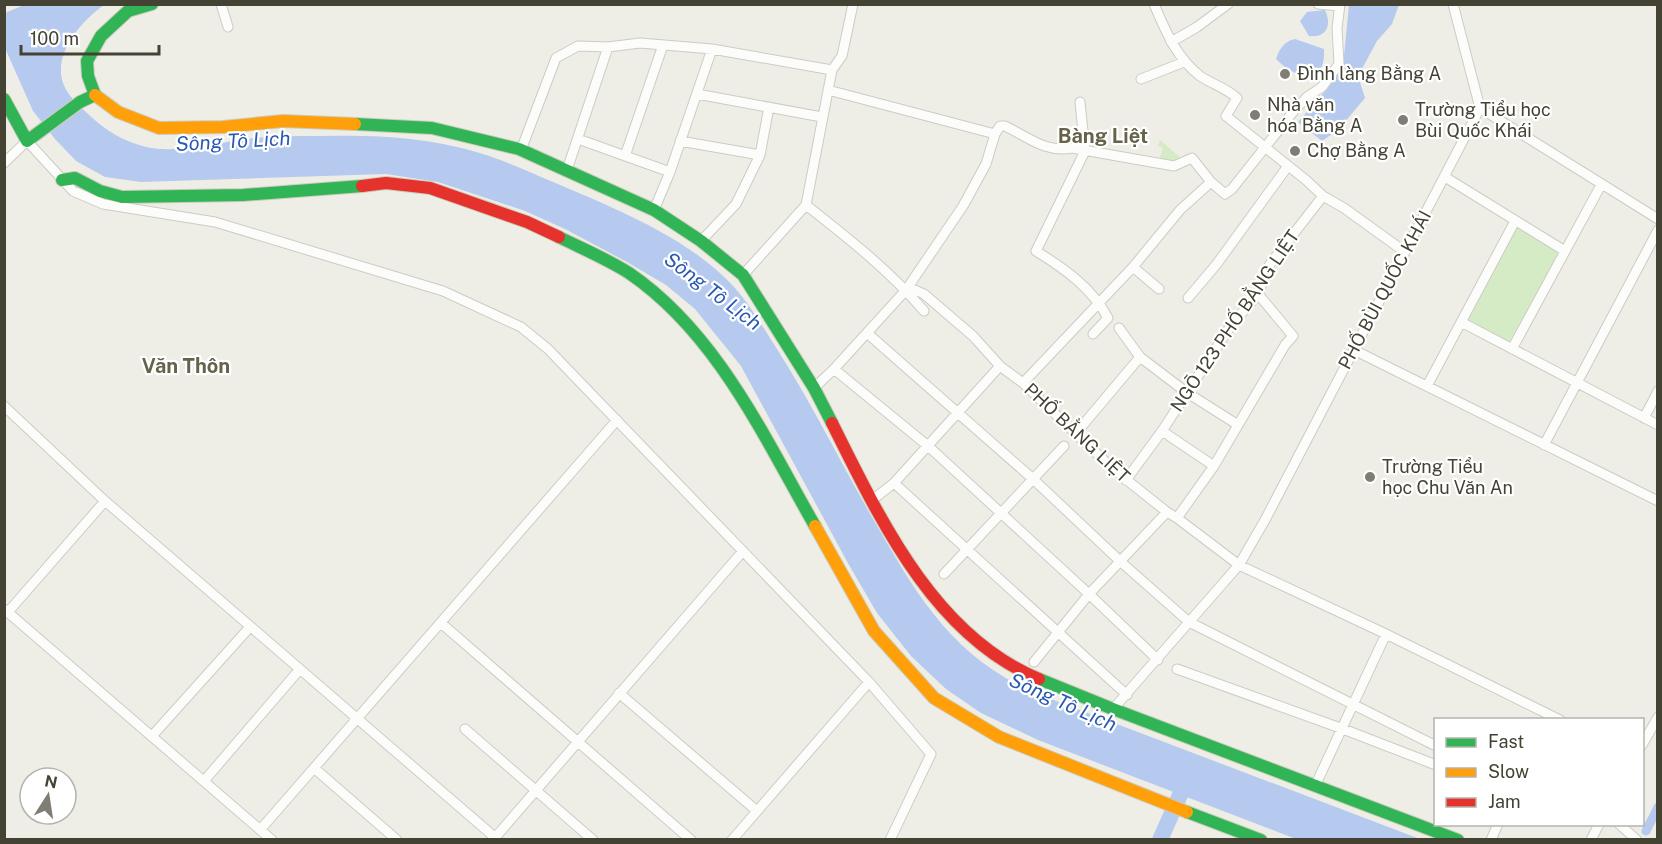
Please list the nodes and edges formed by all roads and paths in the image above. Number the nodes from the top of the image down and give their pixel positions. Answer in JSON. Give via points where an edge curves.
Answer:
{"nodes":[{"id":1,"x":152,"y":4,"type":"edge"},
{"id":2,"x":221,"y":4,"type":"edge"},
{"id":3,"x":853,"y":4,"type":"edge"},
{"id":4,"x":1154,"y":4,"type":"edge"},
{"id":5,"x":1228,"y":4,"type":"edge"},
{"id":6,"x":1318,"y":4,"type":"edge"},
{"id":7,"x":1453,"y":4,"type":"edge"},
{"id":8,"x":1339,"y":5,"type":"edge"},
{"id":9,"x":228,"y":27,"type":"dead end"},
{"id":10,"x":1171,"y":42,"type":"junction"},
{"id":11,"x":663,"y":45,"type":"junction"},
{"id":12,"x":608,"y":46,"type":"junction"},
{"id":13,"x":712,"y":49,"type":"junction"},
{"id":14,"x":1184,"y":62,"type":"junction"},
{"id":15,"x":832,"y":70,"type":"junction"},
{"id":16,"x":1141,"y":79,"type":"dead end"},
{"id":17,"x":828,"y":90,"type":"junction"},
{"id":18,"x":697,"y":94,"type":"junction"},
{"id":19,"x":95,"y":95,"type":"junction"},
{"id":20,"x":4,"y":99,"type":"edge"},
{"id":21,"x":1080,"y":102,"type":"dead end"},
{"id":22,"x":769,"y":107,"type":"junction"},
{"id":23,"x":1480,"y":108,"type":"junction"},
{"id":24,"x":822,"y":117,"type":"junction"},
{"id":25,"x":995,"y":134,"type":"junction"},
{"id":26,"x":32,"y":136,"type":"junction"},
{"id":27,"x":578,"y":139,"type":"junction"},
{"id":28,"x":680,"y":141,"type":"junction"},
{"id":29,"x":1265,"y":147,"type":"junction"},
{"id":30,"x":521,"y":150,"type":"junction"},
{"id":31,"x":1085,"y":152,"type":"junction"},
{"id":32,"x":760,"y":155,"type":"junction"},
{"id":33,"x":625,"y":156,"type":"junction"},
{"id":34,"x":4,"y":163,"type":"edge"},
{"id":35,"x":1288,"y":166,"type":"junction"},
{"id":36,"x":567,"y":170,"type":"junction"},
{"id":37,"x":670,"y":172,"type":"junction"},
{"id":38,"x":1445,"y":177,"type":"junction"},
{"id":39,"x":62,"y":180,"type":"junction"},
{"id":40,"x":1211,"y":182,"type":"junction"},
{"id":41,"x":1601,"y":184,"type":"junction"},
{"id":42,"x":1323,"y":196,"type":"junction"},
{"id":43,"x":806,"y":205,"type":"junction"},
{"id":44,"x":654,"y":210,"type":"junction"},
{"id":45,"x":1658,"y":219,"type":"edge"},
{"id":46,"x":1515,"y":221,"type":"junction"},
{"id":47,"x":1658,"y":230,"type":"edge"},
{"id":48,"x":701,"y":241,"type":"junction"},
{"id":49,"x":1565,"y":251,"type":"junction"},
{"id":50,"x":1404,"y":252,"type":"junction"},
{"id":51,"x":1133,"y":267,"type":"junction"},
{"id":52,"x":743,"y":275,"type":"junction"},
{"id":53,"x":1159,"y":289,"type":"dead end"},
{"id":54,"x":906,"y":290,"type":"junction"},
{"id":55,"x":1258,"y":294,"type":"junction"},
{"id":56,"x":1188,"y":298,"type":"dead end"},
{"id":57,"x":1099,"y":302,"type":"junction"},
{"id":58,"x":924,"y":311,"type":"dead end"},
{"id":59,"x":1461,"y":322,"type":"junction"},
{"id":60,"x":1119,"y":328,"type":"dead end"},
{"id":61,"x":867,"y":333,"type":"junction"},
{"id":62,"x":1092,"y":334,"type":"dead end"},
{"id":63,"x":1512,"y":349,"type":"junction"},
{"id":64,"x":1354,"y":350,"type":"junction"},
{"id":65,"x":1140,"y":357,"type":"junction"},
{"id":66,"x":1000,"y":366,"type":"junction"},
{"id":67,"x":834,"y":369,"type":"junction"},
{"id":68,"x":1023,"y":383,"type":"junction"},
{"id":69,"x":1576,"y":383,"type":"junction"},
{"id":70,"x":1427,"y":386,"type":"junction"},
{"id":71,"x":814,"y":388,"type":"junction"},
{"id":72,"x":1658,"y":391,"type":"edge"},
{"id":73,"x":1186,"y":392,"type":"junction"},
{"id":74,"x":4,"y":406,"type":"edge"},
{"id":75,"x":958,"y":412,"type":"junction"},
{"id":76,"x":1644,"y":417,"type":"junction"},
{"id":77,"x":617,"y":420,"type":"junction"},
{"id":78,"x":1238,"y":425,"type":"junction"},
{"id":79,"x":1658,"y":425,"type":"edge"},
{"id":80,"x":1071,"y":428,"type":"junction"},
{"id":81,"x":1161,"y":431,"type":"junction"},
{"id":82,"x":1544,"y":445,"type":"junction"},
{"id":83,"x":928,"y":446,"type":"junction"},
{"id":84,"x":1064,"y":446,"type":"dead end"},
{"id":85,"x":1214,"y":466,"type":"junction"},
{"id":86,"x":1033,"y":479,"type":"junction"},
{"id":87,"x":1126,"y":480,"type":"junction"},
{"id":88,"x":894,"y":483,"type":"junction"},
{"id":89,"x":105,"y":501,"type":"junction"},
{"id":90,"x":871,"y":501,"type":"junction"},
{"id":91,"x":1658,"y":501,"type":"edge"},
{"id":92,"x":1167,"y":512,"type":"junction"},
{"id":93,"x":1002,"y":514,"type":"junction"},
{"id":94,"x":1177,"y":518,"type":"junction"},
{"id":95,"x":969,"y":550,"type":"junction"},
{"id":96,"x":743,"y":551,"type":"junction"},
{"id":97,"x":1121,"y":562,"type":"junction"},
{"id":98,"x":1239,"y":565,"type":"junction"},
{"id":99,"x":944,"y":574,"type":"dead end"},
{"id":100,"x":1089,"y":594,"type":"junction"},
{"id":101,"x":6,"y":611,"type":"edge"},
{"id":102,"x":1190,"y":622,"type":"junction"},
{"id":103,"x":441,"y":623,"type":"junction"},
{"id":104,"x":247,"y":625,"type":"junction"},
{"id":105,"x":1056,"y":632,"type":"junction"},
{"id":106,"x":1386,"y":634,"type":"junction"},
{"id":107,"x":1158,"y":660,"type":"junction"},
{"id":108,"x":1034,"y":662,"type":"dead end"},
{"id":109,"x":300,"y":669,"type":"junction"},
{"id":110,"x":1177,"y":669,"type":"dead end"},
{"id":111,"x":869,"y":682,"type":"junction"},
{"id":112,"x":619,"y":693,"type":"junction"},
{"id":113,"x":1127,"y":695,"type":"junction"},
{"id":114,"x":1353,"y":706,"type":"junction"},
{"id":115,"x":1113,"y":710,"type":"junction"},
{"id":116,"x":357,"y":717,"type":"junction"},
{"id":117,"x":1658,"y":717,"type":"edge"},
{"id":118,"x":1555,"y":718,"type":"edge"},
{"id":119,"x":465,"y":729,"type":"dead end"},
{"id":120,"x":1343,"y":729,"type":"junction"},
{"id":121,"x":152,"y":736,"type":"junction"},
{"id":122,"x":578,"y":741,"type":"junction"},
{"id":123,"x":1644,"y":742,"type":"edge"},
{"id":124,"x":1434,"y":745,"type":"edge"},
{"id":125,"x":1434,"y":764,"type":"edge"},
{"id":126,"x":314,"y":768,"type":"junction"},
{"id":127,"x":204,"y":781,"type":"junction"},
{"id":128,"x":1315,"y":786,"type":"junction"},
{"id":129,"x":536,"y":790,"type":"junction"},
{"id":130,"x":757,"y":812,"type":"junction"},
{"id":131,"x":1498,"y":826,"type":"edge"},
{"id":132,"x":1598,"y":826,"type":"edge"},
{"id":133,"x":1620,"y":826,"type":"edge"},
{"id":134,"x":260,"y":830,"type":"junction"},
{"id":135,"x":495,"y":839,"type":"edge"},
{"id":136,"x":272,"y":840,"type":"edge"},
{"id":137,"x":397,"y":840,"type":"edge"},
{"id":138,"x":593,"y":840,"type":"edge"},
{"id":139,"x":691,"y":840,"type":"edge"},
{"id":140,"x":732,"y":840,"type":"edge"},
{"id":141,"x":890,"y":840,"type":"edge"},
{"id":142,"x":1261,"y":840,"type":"edge"},
{"id":143,"x":1458,"y":840,"type":"edge"},
{"id":144,"x":1491,"y":840,"type":"edge"},
{"id":145,"x":1591,"y":840,"type":"edge"},
{"id":146,"x":1637,"y":840,"type":"edge"}],
"edges":[{"from":1,"to":19,"type":"street","via":[[128,11],[101,36],[87,61]]},
{"from":2,"to":9,"type":"street"},
{"from":3,"to":15,"type":"street","via":[[842,56]]},
{"from":4,"to":10,"type":"street"},
{"from":5,"to":10,"type":"street"},
{"from":6,"to":8,"type":"street"},
{"from":7,"to":23,"type":"street"},
{"from":8,"to":29,"type":"street","via":[[1339,64]]},
{"from":10,"to":14,"type":"street"},
{"from":11,"to":12,"type":"street"},
{"from":11,"to":13,"type":"street"},
{"from":11,"to":33,"type":"street"},
{"from":12,"to":27,"type":"street"},
{"from":12,"to":30,"type":"street","via":[[578,45],[556,58]]},
{"from":13,"to":15,"type":"street"},
{"from":13,"to":18,"type":"street"},
{"from":14,"to":16,"type":"street"},
{"from":14,"to":29,"type":"street","via":[[1237,98],[1226,116]]},
{"from":15,"to":17,"type":"street"},
{"from":17,"to":24,"type":"street"},
{"from":17,"to":25,"type":"street"},
{"from":18,"to":22,"type":"street"},
{"from":18,"to":28,"type":"street"},
{"from":19,"to":26,"type":"street"},
{"from":19,"to":30,"type":"street","via":[[118,112],[159,128],[282,121],[432,128]]},
{"from":20,"to":26,"type":"street"},
{"from":21,"to":31,"type":"street"},
{"from":22,"to":24,"type":"street"},
{"from":22,"to":32,"type":"street"},
{"from":23,"to":38,"type":"street","name":"PHỐ BÙI QUỐC KHÁI"},
{"from":23,"to":41,"type":"street"},
{"from":24,"to":43,"type":"street"},
{"from":25,"to":31,"type":"street","via":[[1000,126],[1005,126],[1037,145]]},
{"from":25,"to":54,"type":"street","via":[[987,164]]},
{"from":26,"to":34,"type":"street"},
{"from":26,"to":39,"type":"street"},
{"from":27,"to":33,"type":"street"},
{"from":27,"to":36,"type":"street"},
{"from":28,"to":32,"type":"street"},
{"from":28,"to":37,"type":"street"},
{"from":29,"to":35,"type":"street"},
{"from":29,"to":40,"type":"street","via":[[1226,194]]},
{"from":30,"to":36,"type":"street"},
{"from":31,"to":40,"type":"street","via":[[1174,166],[1192,159]]},
{"from":31,"to":57,"type":"street","via":[[1036,251],[1066,269]]},
{"from":32,"to":48,"type":"street","via":[[736,204]]},
{"from":33,"to":37,"type":"street"},
{"from":35,"to":42,"type":"street"},
{"from":35,"to":56,"type":"street"},
{"from":36,"to":44,"type":"street"},
{"from":37,"to":44,"type":"street"},
{"from":38,"to":46,"type":"street"},
{"from":38,"to":50,"type":"street","name":"PHỐ BÙI QUỐC KHÁI"},
{"from":39,"to":77,"type":"street","via":[[72,191],[103,204],[215,222],[442,291],[521,327]]},
{"from":39,"to":142,"type":"street","via":[[75,178],[122,197],[243,195],[386,183],[430,188],[526,222],[609,261],[675,312],[732,380],[874,631],[934,698],[999,737]]},
{"from":40,"to":51,"type":"street","via":[[1180,210]]},
{"from":41,"to":45,"type":"street"},
{"from":41,"to":49,"type":"street"},
{"from":42,"to":50,"type":"street"},
{"from":42,"to":55,"type":"street","name":"NGÕ 123 PHỐ BẰNG LIỆT","via":[[1270,264]]},
{"from":43,"to":52,"type":"street"},
{"from":43,"to":54,"type":"street","name":"PHỐ BẰNG LIỆT"},
{"from":44,"to":48,"type":"street"},
{"from":46,"to":49,"type":"street"},
{"from":46,"to":59,"type":"street"},
{"from":47,"to":69,"type":"street"},
{"from":48,"to":52,"type":"street"},
{"from":49,"to":63,"type":"street"},
{"from":50,"to":64,"type":"street","name":"PHỐ BÙI QUỐC KHÁI"},
{"from":51,"to":53,"type":"street"},
{"from":51,"to":57,"type":"street"},
{"from":52,"to":71,"type":"street"},
{"from":54,"to":58,"type":"street"},
{"from":54,"to":61,"type":"street"},
{"from":54,"to":66,"type":"street","name":"PHỐ BẰNG LIỆT","via":[[924,294],[973,336]]},
{"from":55,"to":73,"type":"street","name":"NGÕ 123 PHỐ BẰNG LIỆT","via":[[1230,327]]},
{"from":55,"to":78,"type":"street","via":[[1293,336]]},
{"from":57,"to":62,"type":"street","via":[[1108,318]]},
{"from":57,"to":68,"type":"street"},
{"from":59,"to":63,"type":"street"},
{"from":59,"to":70,"type":"street"},
{"from":60,"to":65,"type":"street"},
{"from":61,"to":67,"type":"street"},
{"from":61,"to":75,"type":"street"},
{"from":63,"to":69,"type":"street"},
{"from":64,"to":70,"type":"street"},
{"from":64,"to":98,"type":"street","name":"PHỐ BÙI QUỐC KHÁI"},
{"from":65,"to":73,"type":"street"},
{"from":65,"to":80,"type":"street","via":[[1082,426]]},
{"from":66,"to":68,"type":"street","name":"PHỐ BẰNG LIỆT"},
{"from":66,"to":75,"type":"street"},
{"from":67,"to":71,"type":"street"},
{"from":67,"to":83,"type":"street"},
{"from":68,"to":80,"type":"street","name":"PHỐ BẰNG LIỆT"},
{"from":69,"to":76,"type":"street"},
{"from":69,"to":82,"type":"street"},
{"from":70,"to":82,"type":"street"},
{"from":71,"to":90,"type":"street"},
{"from":72,"to":76,"type":"street"},
{"from":73,"to":78,"type":"street"},
{"from":73,"to":81,"type":"street","name":"NGÕ 123 PHỐ BẰNG LIỆT"},
{"from":74,"to":89,"type":"street"},
{"from":75,"to":83,"type":"street"},
{"from":75,"to":86,"type":"street"},
{"from":76,"to":79,"type":"street"},
{"from":77,"to":96,"type":"street"},
{"from":77,"to":103,"type":"street"},
{"from":78,"to":85,"type":"street"},
{"from":80,"to":87,"type":"street","name":"PHỐ BẰNG LIỆT"},
{"from":81,"to":85,"type":"street"},
{"from":81,"to":87,"type":"street","name":"NGÕ 123 PHỐ BẰNG LIỆT"},
{"from":82,"to":91,"type":"street"},
{"from":83,"to":88,"type":"street"},
{"from":83,"to":93,"type":"street"},
{"from":84,"to":86,"type":"street"},
{"from":85,"to":94,"type":"street"},
{"from":86,"to":93,"type":"street"},
{"from":86,"to":97,"type":"street"},
{"from":87,"to":92,"type":"street","name":"PHỐ BẰNG LIỆT"},
{"from":88,"to":90,"type":"street"},
{"from":88,"to":95,"type":"street"},
{"from":89,"to":101,"type":"street"},
{"from":89,"to":104,"type":"street"},
{"from":90,"to":115,"type":"street","via":[[928,592],[971,637],[1022,672]]},
{"from":92,"to":94,"type":"street","name":"PHỐ BẰNG LIỆT"},
{"from":92,"to":97,"type":"street"},
{"from":93,"to":95,"type":"street"},
{"from":93,"to":100,"type":"street"},
{"from":94,"to":98,"type":"street","name":"PHỐ BẰNG LIỆT"},
{"from":95,"to":99,"type":"street"},
{"from":95,"to":105,"type":"street"},
{"from":96,"to":111,"type":"street"},
{"from":96,"to":112,"type":"street"},
{"from":97,"to":100,"type":"street"},
{"from":97,"to":102,"type":"street"},
{"from":98,"to":102,"type":"street","name":"PHỐ BÙI QUỐC KHÁI"},
{"from":98,"to":106,"type":"street","name":"PHỐ BẰNG LIỆT"},
{"from":100,"to":105,"type":"street"},
{"from":100,"to":107,"type":"street"},
{"from":101,"to":121,"type":"street"},
{"from":102,"to":107,"type":"street","name":"PHỐ BÙI QUỐC KHÁI"},
{"from":102,"to":114,"type":"street"},
{"from":103,"to":116,"type":"street"},
{"from":103,"to":122,"type":"street"},
{"from":104,"to":109,"type":"street"},
{"from":104,"to":121,"type":"street"},
{"from":105,"to":108,"type":"street"},
{"from":105,"to":113,"type":"street"},
{"from":106,"to":114,"type":"street"},
{"from":106,"to":118,"type":"street","name":"PHỐ BẰNG LIỆT"},
{"from":107,"to":113,"type":"street","name":"PHỐ BÙI QUỐC KHÁI"},
{"from":109,"to":116,"type":"street"},
{"from":109,"to":127,"type":"street"},
{"from":110,"to":120,"type":"street"},
{"from":111,"to":130,"type":"street"},
{"from":111,"to":141,"type":"street","via":[[931,754]]},
{"from":112,"to":122,"type":"street"},
{"from":112,"to":130,"type":"street"},
{"from":113,"to":115,"type":"street","name":"PHỐ BÙI QUỐC KHÁI"},
{"from":114,"to":120,"type":"street"},
{"from":114,"to":124,"type":"street"},
{"from":115,"to":128,"type":"street"},
{"from":116,"to":126,"type":"street"},
{"from":116,"to":135,"type":"street"},
{"from":117,"to":123,"type":"street"},
{"from":119,"to":129,"type":"street"},
{"from":120,"to":125,"type":"street"},
{"from":120,"to":128,"type":"street"},
{"from":121,"to":127,"type":"street"},
{"from":122,"to":129,"type":"street"},
{"from":122,"to":139,"type":"street"},
{"from":126,"to":134,"type":"street"},
{"from":126,"to":137,"type":"street"},
{"from":127,"to":134,"type":"street"},
{"from":128,"to":143,"type":"street"},
{"from":129,"to":135,"type":"street"},
{"from":129,"to":138,"type":"street"},
{"from":130,"to":140,"type":"street"},
{"from":131,"to":144,"type":"street"},
{"from":132,"to":145,"type":"street"},
{"from":133,"to":146,"type":"street"},
{"from":134,"to":136,"type":"street"}]}
